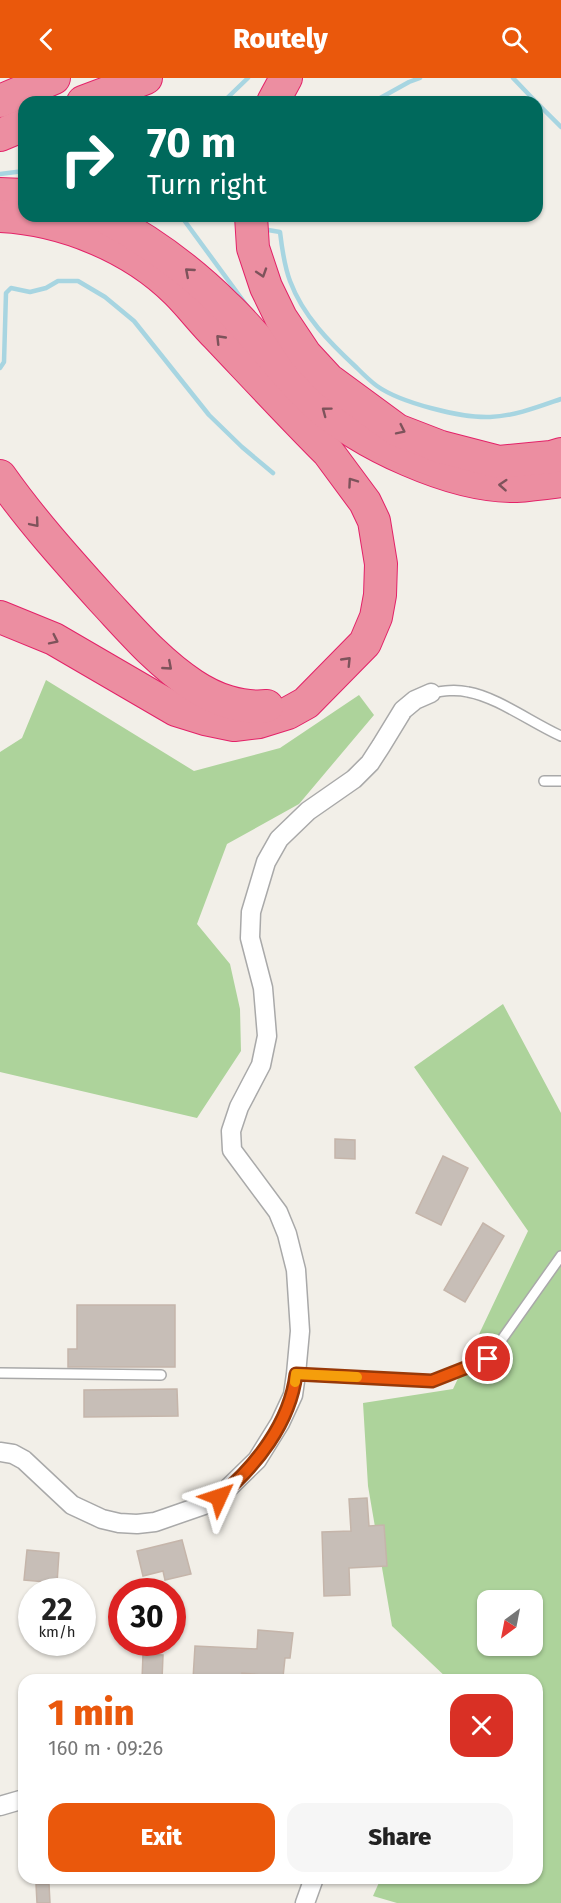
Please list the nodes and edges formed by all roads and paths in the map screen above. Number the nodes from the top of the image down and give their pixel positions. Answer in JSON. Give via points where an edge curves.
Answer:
{"nodes":[{"id":1,"x":54,"y":78,"type":"edge"},
{"id":2,"x":146,"y":78,"type":"edge"},
{"id":3,"x":286,"y":78,"type":"edge"},
{"id":4,"x":99,"y":96,"type":"edge"},
{"id":5,"x":276,"y":96,"type":"edge"},
{"id":6,"x":0,"y":102,"type":"edge"},
{"id":7,"x":18,"y":127,"type":"edge"},
{"id":8,"x":0,"y":135,"type":"edge"},
{"id":9,"x":0,"y":194,"type":"edge"},
{"id":10,"x":18,"y":195,"type":"edge"},
{"id":11,"x":0,"y":216,"type":"edge"},
{"id":12,"x":18,"y":217,"type":"edge"},
{"id":13,"x":44,"y":222,"type":"edge"},
{"id":14,"x":113,"y":222,"type":"edge"},
{"id":15,"x":251,"y":222,"type":"edge"},
{"id":16,"x":561,"y":454,"type":"edge"},
{"id":17,"x":0,"y":476,"type":"edge"},
{"id":18,"x":561,"y":481,"type":"edge"},
{"id":19,"x":0,"y":617,"type":"edge"},
{"id":20,"x":431,"y":693,"type":"joint"},
{"id":21,"x":306,"y":703,"type":"junction"},
{"id":22,"x":561,"y":736,"type":"edge"},
{"id":23,"x":544,"y":781,"type":"dead end"},
{"id":24,"x":561,"y":781,"type":"edge"},
{"id":25,"x":561,"y":1256,"type":"edge"},
{"id":26,"x":0,"y":1373,"type":"edge"},
{"id":27,"x":296,"y":1374,"type":"junction"},
{"id":28,"x":161,"y":1376,"type":"dead end"},
{"id":29,"x":0,"y":1452,"type":"edge"},
{"id":30,"x":18,"y":1801,"type":"edge"},
{"id":31,"x":0,"y":1806,"type":"edge"},
{"id":32,"x":312,"y":1884,"type":"edge"},
{"id":33,"x":305,"y":1903,"type":"edge"}],
"edges":[{"from":1,"to":6,"type":"highway"},
{"from":2,"to":4,"type":"highway"},
{"from":3,"to":5,"type":"highway"},
{"from":7,"to":8,"type":"highway"},
{"from":9,"to":10,"type":"highway"},
{"from":12,"to":11,"type":"highway","one_way":true},
{"from":21,"to":13,"type":"highway","one_way":true,"via":[[365,643],[376,617],[381,564],[374,521],[365,502],[328,452],[159,276],[107,245]]},
{"from":18,"to":14,"type":"highway","one_way":true,"via":[[516,486],[475,481],[425,466],[355,433],[314,401],[188,271]]},
{"from":15,"to":16,"type":"highway","one_way":true,"via":[[254,248],[281,318],[305,354],[329,380],[397,430],[441,447],[499,462]]},
{"from":17,"to":21,"type":"highway","one_way":true,"via":[[62,554],[147,648],[179,676],[233,704],[260,707]]},
{"from":19,"to":21,"type":"highway","one_way":true,"via":[[54,639],[176,710],[205,719],[234,725],[260,722]]},
{"from":20,"to":22,"type":"lane","via":[[461,691],[486,696]]},
{"from":20,"to":27,"type":"street","via":[[403,710],[370,763],[354,779],[308,811],[279,839],[266,862],[251,912],[250,938],[263,988],[267,1036],[261,1065],[231,1131],[232,1150],[278,1212],[288,1234],[296,1270],[300,1331]]},
{"from":23,"to":24,"type":"lane"},
{"from":25,"to":27,"type":"lane","via":[[488,1359],[432,1381]]},
{"from":26,"to":28,"type":"lane"},
{"from":27,"to":29,"type":"street","via":[[293,1395],[257,1460],[219,1497],[155,1522],[119,1523],[102,1519],[72,1505],[24,1461]]},
{"from":30,"to":31,"type":"street"},
{"from":32,"to":33,"type":"street"}]}
